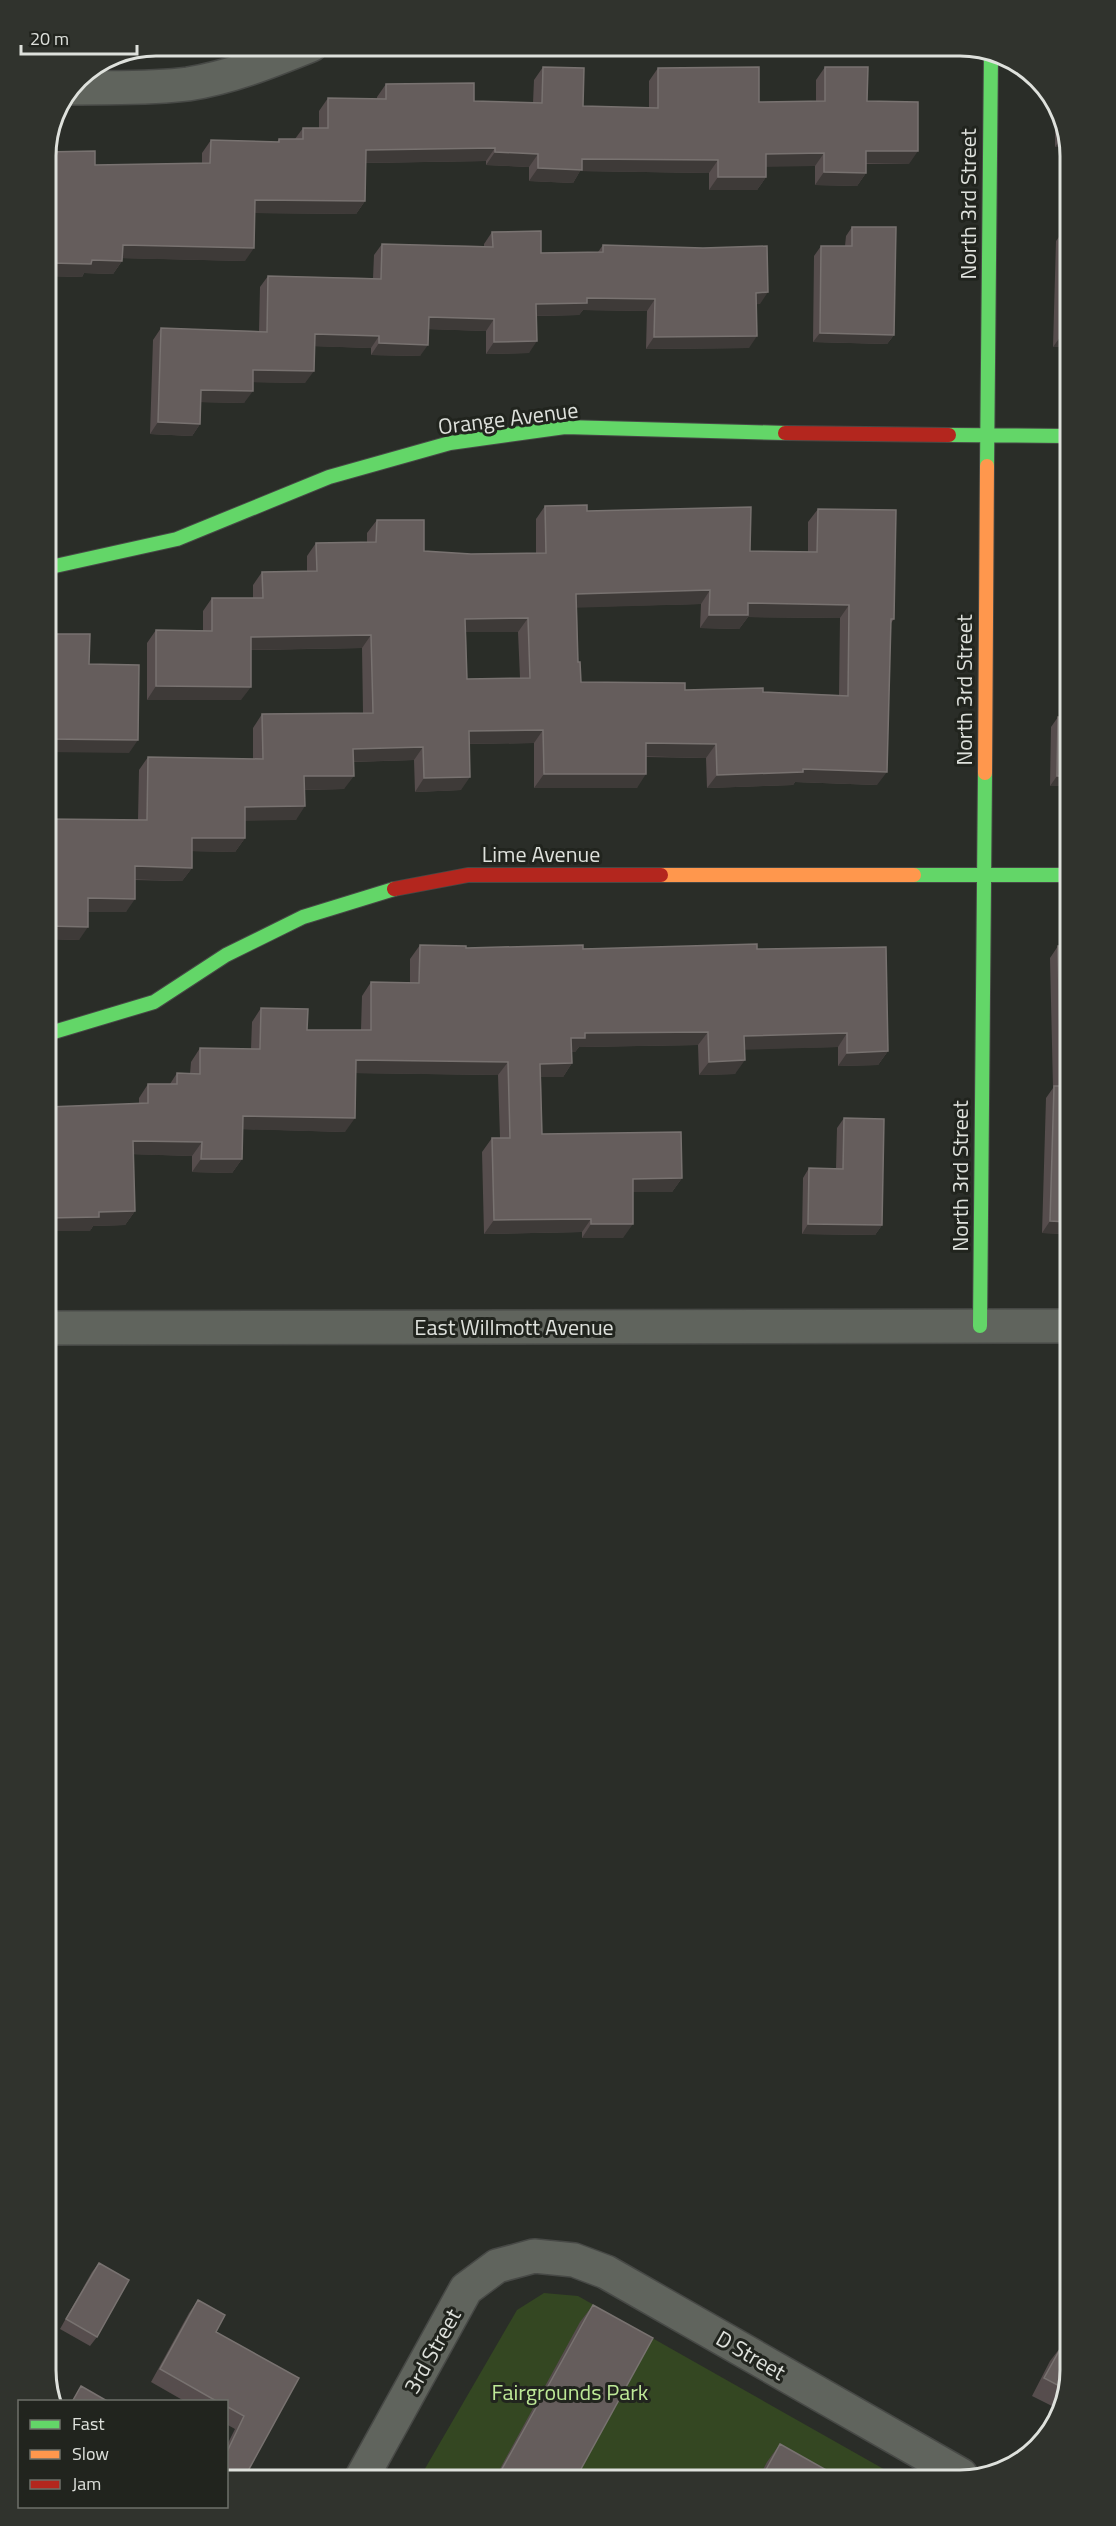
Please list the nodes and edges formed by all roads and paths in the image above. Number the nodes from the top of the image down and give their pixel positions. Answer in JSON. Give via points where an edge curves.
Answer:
{"nodes":[{"id":1,"x":284,"y":56,"type":"edge"},
{"id":2,"x":991,"y":61,"type":"edge"},
{"id":3,"x":83,"y":88,"type":"edge"},
{"id":4,"x":987,"y":436,"type":"junction"},
{"id":5,"x":1060,"y":436,"type":"edge"},
{"id":6,"x":56,"y":566,"type":"edge"},
{"id":7,"x":984,"y":875,"type":"junction"},
{"id":8,"x":1060,"y":875,"type":"edge"},
{"id":9,"x":56,"y":1032,"type":"edge"},
{"id":10,"x":980,"y":1326,"type":"junction"},
{"id":11,"x":1060,"y":1326,"type":"edge"},
{"id":12,"x":56,"y":1328,"type":"edge"},
{"id":13,"x":534,"y":2256,"type":"joint"},
{"id":14,"x":366,"y":2470,"type":"edge"},
{"id":15,"x":952,"y":2470,"type":"edge"}],
"edges":[{"from":1,"to":3,"type":"street","via":[[195,82]]},
{"from":2,"to":4,"type":"street","name":"North 3rd Street"},
{"from":4,"to":5,"type":"street","name":"Orange Avenue"},
{"from":4,"to":6,"type":"street","name":"Orange Avenue","via":[[566,427],[450,443],[329,477],[177,539]]},
{"from":4,"to":7,"type":"street","name":"North 3rd Street"},
{"from":7,"to":8,"type":"street","name":"Lime Avenue"},
{"from":7,"to":9,"type":"street","name":"Lime Avenue","via":[[468,875],[384,891],[303,917],[226,955],[154,1002]]},
{"from":7,"to":10,"type":"street","name":"North 3rd Street"},
{"from":10,"to":11,"type":"street","name":"East Willmott Avenue"},
{"from":10,"to":12,"type":"street","name":"East Willmott Avenue"},
{"from":13,"to":14,"type":"street","name":"3rd Street","via":[[497,2266],[466,2289]]},
{"from":13,"to":15,"type":"street","name":"D Street","via":[[574,2260],[606,2272]]}]}
